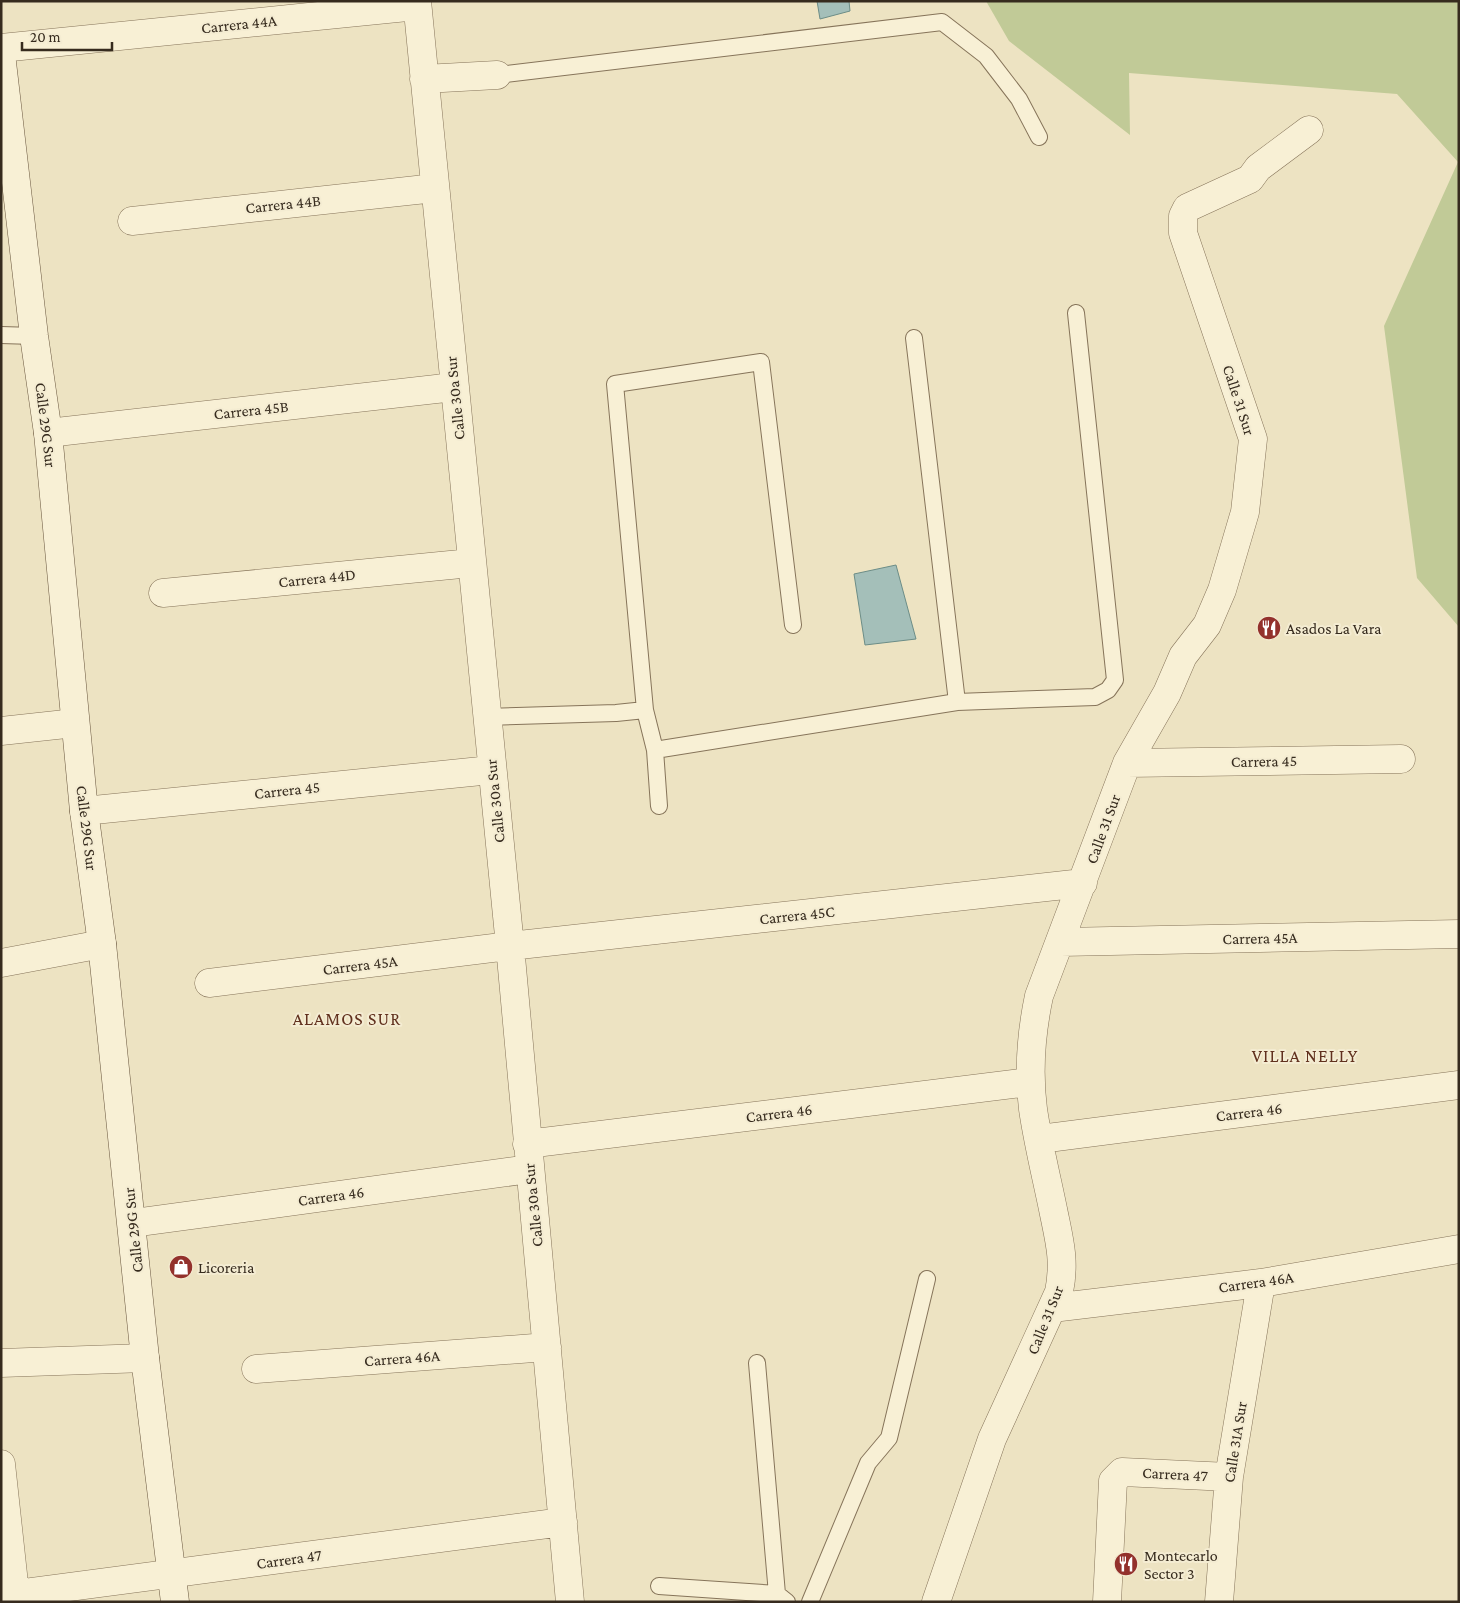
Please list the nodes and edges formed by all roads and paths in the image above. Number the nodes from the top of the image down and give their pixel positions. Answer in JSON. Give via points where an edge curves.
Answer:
{"nodes":[{"id":1,"x":417,"y":4,"type":"edge"},
{"id":2,"x":1,"y":48,"type":"edge"},
{"id":3,"x":1,"y":54,"type":"edge"},
{"id":4,"x":497,"y":75,"type":"joint"},
{"id":5,"x":424,"y":79,"type":"junction"},
{"id":6,"x":1309,"y":130,"type":"dead end"},
{"id":7,"x":1039,"y":137,"type":"dead end"},
{"id":8,"x":435,"y":188,"type":"junction"},
{"id":9,"x":132,"y":221,"type":"dead end"},
{"id":10,"x":1076,"y":313,"type":"dead end"},
{"id":11,"x":1,"y":336,"type":"edge"},
{"id":12,"x":34,"y":336,"type":"junction"},
{"id":13,"x":914,"y":338,"type":"dead end"},
{"id":14,"x":454,"y":387,"type":"junction"},
{"id":15,"x":48,"y":433,"type":"junction"},
{"id":16,"x":471,"y":563,"type":"junction"},
{"id":17,"x":164,"y":593,"type":"dead end"},
{"id":18,"x":793,"y":625,"type":"dead end"},
{"id":19,"x":957,"y":702,"type":"junction"},
{"id":20,"x":645,"y":710,"type":"junction"},
{"id":21,"x":486,"y":717,"type":"junction"},
{"id":22,"x":75,"y":723,"type":"junction"},
{"id":23,"x":1,"y":731,"type":"edge"},
{"id":24,"x":655,"y":750,"type":"junction"},
{"id":25,"x":1400,"y":759,"type":"dead end"},
{"id":26,"x":1127,"y":763,"type":"junction"},
{"id":27,"x":491,"y":770,"type":"junction"},
{"id":28,"x":659,"y":806,"type":"dead end"},
{"id":29,"x":84,"y":812,"type":"junction"},
{"id":30,"x":1083,"y":883,"type":"junction"},
{"id":31,"x":1459,"y":934,"type":"edge"},
{"id":32,"x":1061,"y":942,"type":"junction"},
{"id":33,"x":102,"y":944,"type":"junction"},
{"id":34,"x":510,"y":946,"type":"junction"},
{"id":35,"x":1,"y":963,"type":"edge"},
{"id":36,"x":209,"y":983,"type":"dead end"},
{"id":37,"x":1030,"y":1082,"type":"junction"},
{"id":38,"x":1459,"y":1085,"type":"edge"},
{"id":39,"x":1040,"y":1140,"type":"junction"},
{"id":40,"x":529,"y":1156,"type":"junction"},
{"id":41,"x":133,"y":1223,"type":"junction"},
{"id":42,"x":1459,"y":1249,"type":"edge"},
{"id":43,"x":927,"y":1279,"type":"dead end"},
{"id":44,"x":1260,"y":1283,"type":"junction"},
{"id":45,"x":1052,"y":1308,"type":"junction"},
{"id":46,"x":547,"y":1347,"type":"junction"},
{"id":47,"x":145,"y":1358,"type":"junction"},
{"id":48,"x":1,"y":1363,"type":"edge"},
{"id":49,"x":756,"y":1363,"type":"dead end"},
{"id":50,"x":256,"y":1369,"type":"dead end"},
{"id":51,"x":1,"y":1464,"type":"edge"},
{"id":52,"x":1228,"y":1477,"type":"junction"},
{"id":53,"x":563,"y":1522,"type":"junction"},
{"id":54,"x":173,"y":1574,"type":"junction"},
{"id":55,"x":659,"y":1586,"type":"dead end"},
{"id":56,"x":11,"y":1597,"type":"edge"},
{"id":57,"x":782,"y":1598,"type":"edge"},
{"id":58,"x":176,"y":1602,"type":"edge"},
{"id":59,"x":570,"y":1602,"type":"edge"},
{"id":60,"x":810,"y":1602,"type":"edge"},
{"id":61,"x":936,"y":1602,"type":"edge"},
{"id":62,"x":1107,"y":1602,"type":"edge"},
{"id":63,"x":1219,"y":1602,"type":"edge"}],
"edges":[{"from":1,"to":2,"type":"street","name":"Carrera 44A"},
{"from":1,"to":5,"type":"street","name":"Calle 30a Sur"},
{"from":3,"to":12,"type":"street","name":"Calle 29G Sur"},
{"from":4,"to":5,"type":"street"},
{"from":4,"to":7,"type":"lane","via":[[942,22],[986,56],[1019,99]]},
{"from":5,"to":8,"type":"street","name":"Calle 30a Sur"},
{"from":6,"to":26,"type":"street","name":"Calle 31 Sur","via":[[1258,168],[1250,179],[1187,208],[1183,216],[1183,233],[1253,439],[1245,512],[1222,590],[1207,625],[1183,656],[1167,693]]},
{"from":8,"to":9,"type":"street","name":"Carrera 44B"},
{"from":8,"to":14,"type":"street","name":"Calle 30a Sur"},
{"from":10,"to":19,"type":"lane","via":[[1115,680],[1108,690],[1095,697]]},
{"from":11,"to":12,"type":"lane"},
{"from":12,"to":15,"type":"street","name":"Calle 29G Sur"},
{"from":13,"to":19,"type":"lane"},
{"from":14,"to":15,"type":"street","name":"Carrera 45B"},
{"from":14,"to":16,"type":"street","name":"Calle 30a Sur"},
{"from":15,"to":22,"type":"street","name":"Calle 29G Sur"},
{"from":16,"to":17,"type":"street","name":"Carrera 44D"},
{"from":16,"to":21,"type":"street","name":"Calle 30a Sur"},
{"from":18,"to":20,"type":"lane","via":[[762,362],[615,384]]},
{"from":19,"to":24,"type":"lane"},
{"from":20,"to":21,"type":"lane"},
{"from":20,"to":24,"type":"lane"},
{"from":21,"to":27,"type":"street","name":"Calle 30a Sur"},
{"from":22,"to":23,"type":"street"},
{"from":22,"to":29,"type":"street","name":"Calle 29G Sur"},
{"from":24,"to":28,"type":"lane"},
{"from":25,"to":26,"type":"street","name":"Carrera 45"},
{"from":26,"to":30,"type":"street","name":"Calle 31 Sur"},
{"from":27,"to":29,"type":"street","name":"Carrera 45"},
{"from":27,"to":34,"type":"street","name":"Calle 30a Sur"},
{"from":29,"to":33,"type":"street","name":"Calle 29G Sur"},
{"from":30,"to":32,"type":"street","name":"Calle 31 Sur"},
{"from":30,"to":34,"type":"street","name":"Carrera 45C"},
{"from":31,"to":32,"type":"street","name":"Carrera 45A"},
{"from":32,"to":37,"type":"street","name":"Calle 31 Sur","via":[[1049,968],[1033,1024]]},
{"from":33,"to":35,"type":"street"},
{"from":33,"to":41,"type":"street","name":"Calle 29G Sur"},
{"from":34,"to":36,"type":"street","name":"Carrera 45A"},
{"from":34,"to":40,"type":"street","name":"Calle 30a Sur"},
{"from":37,"to":39,"type":"street","name":"Calle 31 Sur"},
{"from":37,"to":40,"type":"street","name":"Carrera 46"},
{"from":38,"to":39,"type":"street","name":"Carrera 46"},
{"from":39,"to":45,"type":"street","name":"Calle 31 Sur","via":[[1063,1259],[1059,1292]]},
{"from":40,"to":41,"type":"street","name":"Carrera 46"},
{"from":40,"to":46,"type":"street","name":"Calle 30a Sur"},
{"from":41,"to":47,"type":"street","name":"Calle 29G Sur"},
{"from":42,"to":44,"type":"street","name":"Carrera 46A"},
{"from":43,"to":60,"type":"lane","via":[[889,1438],[868,1463]]},
{"from":44,"to":45,"type":"street","name":"Carrera 46A"},
{"from":44,"to":52,"type":"street","name":"Calle 31A Sur"},
{"from":45,"to":61,"type":"street","name":"Calle 31 Sur","via":[[992,1439]]},
{"from":46,"to":50,"type":"street","name":"Carrera 46A"},
{"from":46,"to":53,"type":"street","name":"Calle 30a Sur"},
{"from":47,"to":48,"type":"street"},
{"from":47,"to":54,"type":"street","name":"Calle 29G Sur"},
{"from":49,"to":57,"type":"lane"},
{"from":51,"to":56,"type":"street"},
{"from":52,"to":62,"type":"street","name":"Carrera 47","via":[[1122,1472],[1113,1481]]},
{"from":52,"to":63,"type":"street","name":"Calle 31A Sur"},
{"from":53,"to":54,"type":"street","name":"Carrera 47"},
{"from":53,"to":59,"type":"street","name":"Calle 30a Sur"},
{"from":54,"to":56,"type":"street","name":"Carrera 47"},
{"from":54,"to":58,"type":"street","name":"Calle 29G Sur"},
{"from":55,"to":57,"type":"lane"}]}
